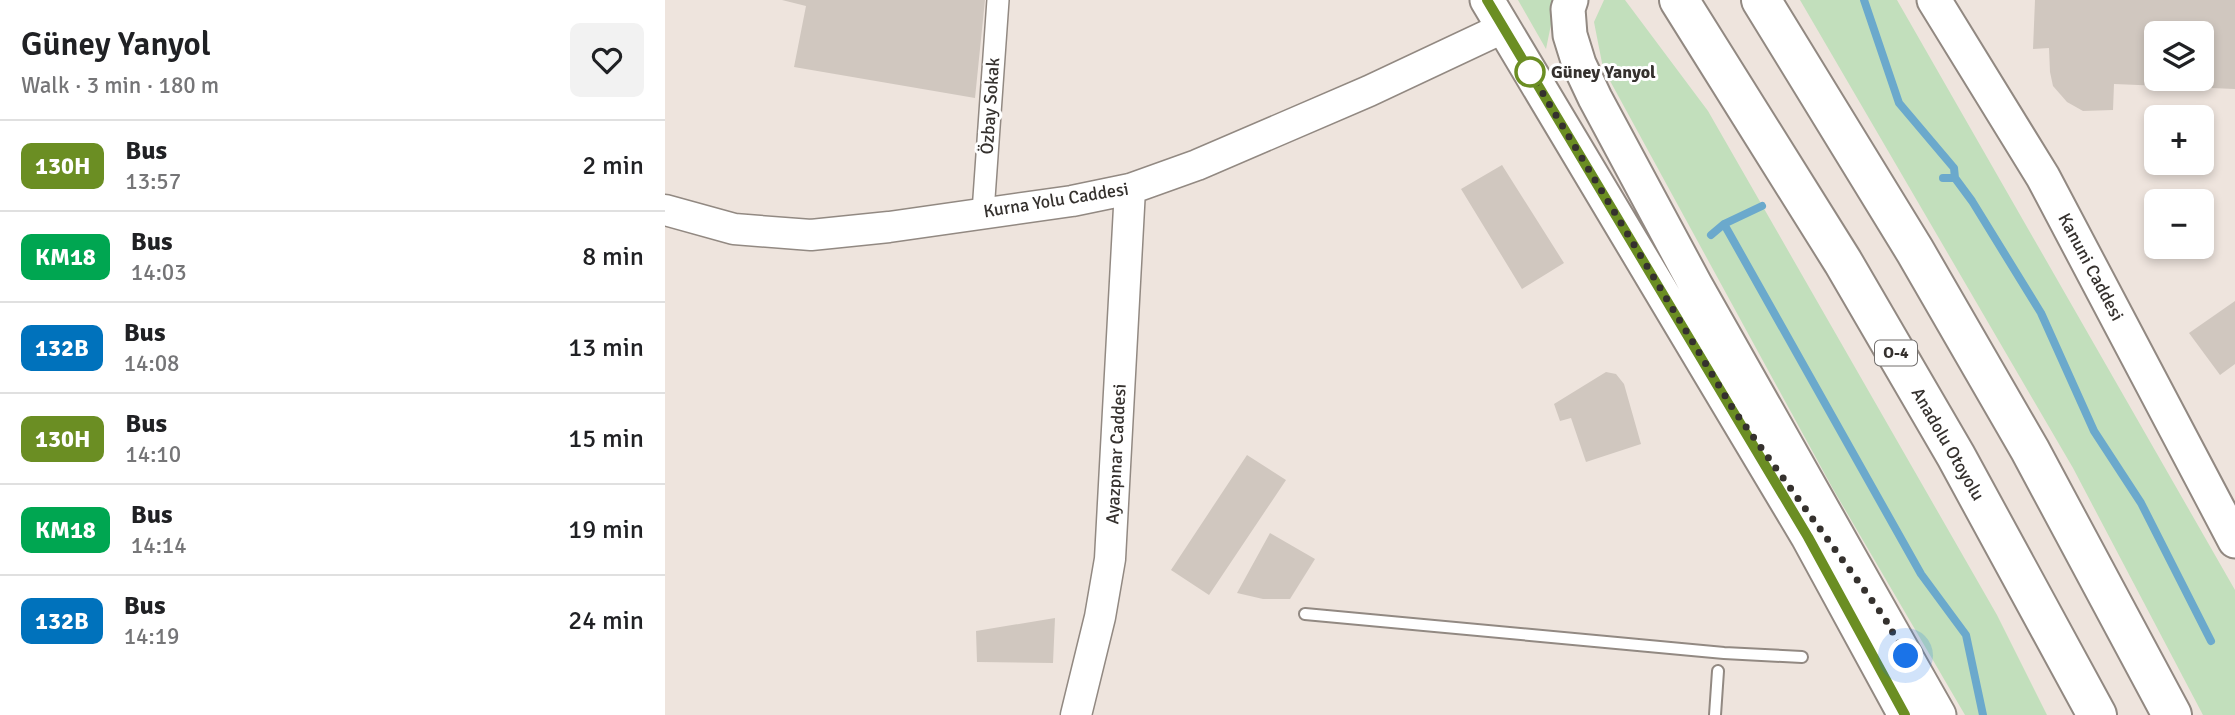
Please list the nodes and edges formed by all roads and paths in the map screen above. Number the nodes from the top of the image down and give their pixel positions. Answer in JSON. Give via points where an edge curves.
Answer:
{"nodes":[{"id":1,"x":998,"y":0,"type":"edge"},
{"id":2,"x":1571,"y":0,"type":"edge"},
{"id":3,"x":1679,"y":0,"type":"edge"},
{"id":4,"x":1761,"y":0,"type":"edge"},
{"id":5,"x":1934,"y":0,"type":"edge"},
{"id":6,"x":1495,"y":14,"type":"edge"},
{"id":7,"x":1130,"y":189,"type":"junction"},
{"id":8,"x":665,"y":210,"type":"edge"},
{"id":9,"x":983,"y":212,"type":"junction"},
{"id":10,"x":1733,"y":409,"type":"junction"},
{"id":11,"x":2235,"y":541,"type":"edge"},
{"id":12,"x":1305,"y":614,"type":"dead end"},
{"id":13,"x":1884,"y":617,"type":"junction"},
{"id":14,"x":1802,"y":657,"type":"dead end"},
{"id":15,"x":1718,"y":671,"type":"dead end"},
{"id":16,"x":1076,"y":715,"type":"edge"},
{"id":17,"x":1715,"y":715,"type":"edge"},
{"id":18,"x":1905,"y":715,"type":"edge"},
{"id":19,"x":1938,"y":715,"type":"edge"},
{"id":20,"x":2097,"y":715,"type":"edge"},
{"id":21,"x":2172,"y":715,"type":"edge"}],
"edges":[{"from":1,"to":9,"type":"street","name":"Özbay Sokak"},
{"from":2,"to":13,"type":"main road","via":[[1570,35],[1595,98]]},
{"from":3,"to":20,"type":"highway","name":"Anadolu Otoyolu","number":"O-4","via":[[1843,262],[1956,456]]},
{"from":4,"to":21,"type":"highway","via":[[2030,450]]},
{"from":5,"to":11,"type":"main road","name":"Kanuni Caddesi","via":[[2043,177]]},
{"from":6,"to":7,"type":"street","name":"Kurna Yolu Caddesi","via":[[1369,91]]},
{"from":6,"to":10,"type":"main road"},
{"from":7,"to":9,"type":"street","name":"Kurna Yolu Caddesi"},
{"from":7,"to":16,"type":"street","name":"Ayazpınar Caddesi","via":[[1111,559]]},
{"from":8,"to":9,"type":"street","name":"Kurna Yolu Caddesi","via":[[734,229],[811,235]]},
{"from":10,"to":13,"type":"main road"},
{"from":10,"to":18,"type":"main road"},
{"from":12,"to":14,"type":"lane"},
{"from":13,"to":19,"type":"main road"},
{"from":15,"to":17,"type":"lane"}]}
